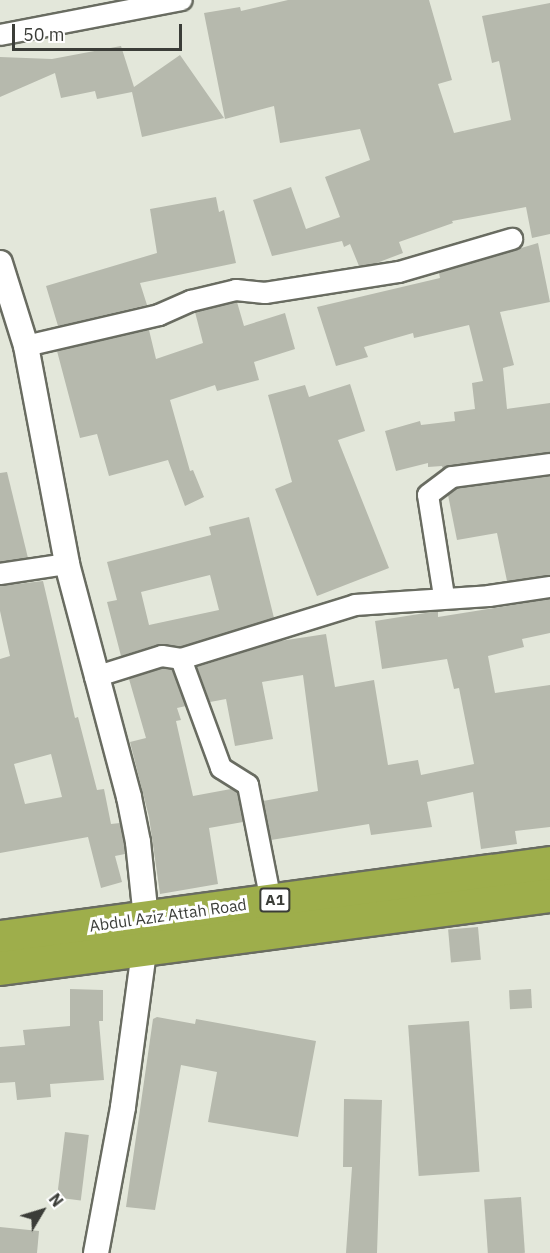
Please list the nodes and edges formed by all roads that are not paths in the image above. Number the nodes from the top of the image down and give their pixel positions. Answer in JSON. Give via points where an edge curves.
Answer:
{"nodes":[{"id":1,"x":182,"y":0,"type":"edge"},
{"id":2,"x":0,"y":35,"type":"edge"},
{"id":3,"x":512,"y":239,"type":"dead end"},
{"id":4,"x":0,"y":263,"type":"edge"},
{"id":5,"x":26,"y":346,"type":"junction"},
{"id":6,"x":550,"y":464,"type":"edge"},
{"id":7,"x":67,"y":564,"type":"junction"},
{"id":8,"x":0,"y":574,"type":"edge"},
{"id":9,"x":550,"y":587,"type":"edge"},
{"id":10,"x":444,"y":596,"type":"junction"},
{"id":11,"x":181,"y":659,"type":"junction"},
{"id":12,"x":95,"y":677,"type":"junction"},
{"id":13,"x":550,"y":863,"type":"edge"},
{"id":14,"x":550,"y":895,"type":"edge"},
{"id":15,"x":271,"y":901,"type":"junction"},
{"id":16,"x":146,"y":918,"type":"junction"},
{"id":17,"x":0,"y":937,"type":"edge"},
{"id":18,"x":144,"y":951,"type":"junction"},
{"id":19,"x":0,"y":968,"type":"edge"},
{"id":20,"x":96,"y":1253,"type":"edge"}],
"edges":[{"from":1,"to":2,"type":"street"},
{"from":3,"to":5,"type":"street","via":[[399,272],[266,293],[236,290],[191,301],[159,315]]},
{"from":4,"to":5,"type":"street"},
{"from":5,"to":7,"type":"street"},
{"from":6,"to":10,"type":"street","via":[[452,477],[428,495]]},
{"from":7,"to":8,"type":"street"},
{"from":7,"to":12,"type":"street"},
{"from":9,"to":10,"type":"street","via":[[489,596]]},
{"from":10,"to":11,"type":"street","via":[[354,605]]},
{"from":11,"to":12,"type":"street","via":[[162,656]]},
{"from":11,"to":15,"type":"street","via":[[221,768],[248,785]]},
{"from":12,"to":16,"type":"street","via":[[134,819]]},
{"from":13,"to":15,"type":"highway","name":"Abdul Aziz Attah Road","number":"A1"},
{"from":14,"to":18,"type":"highway","name":"Abdul Aziz Attah Road","number":"A1"},
{"from":15,"to":16,"type":"highway","name":"Abdul Aziz Attah Road","number":"A1"},
{"from":16,"to":17,"type":"highway","name":"Abdul Aziz Attah Road","number":"A1"},
{"from":18,"to":19,"type":"highway","name":"Abdul Aziz Attah Road","number":"A1"},
{"from":18,"to":20,"type":"street","via":[[123,1107]]}]}
